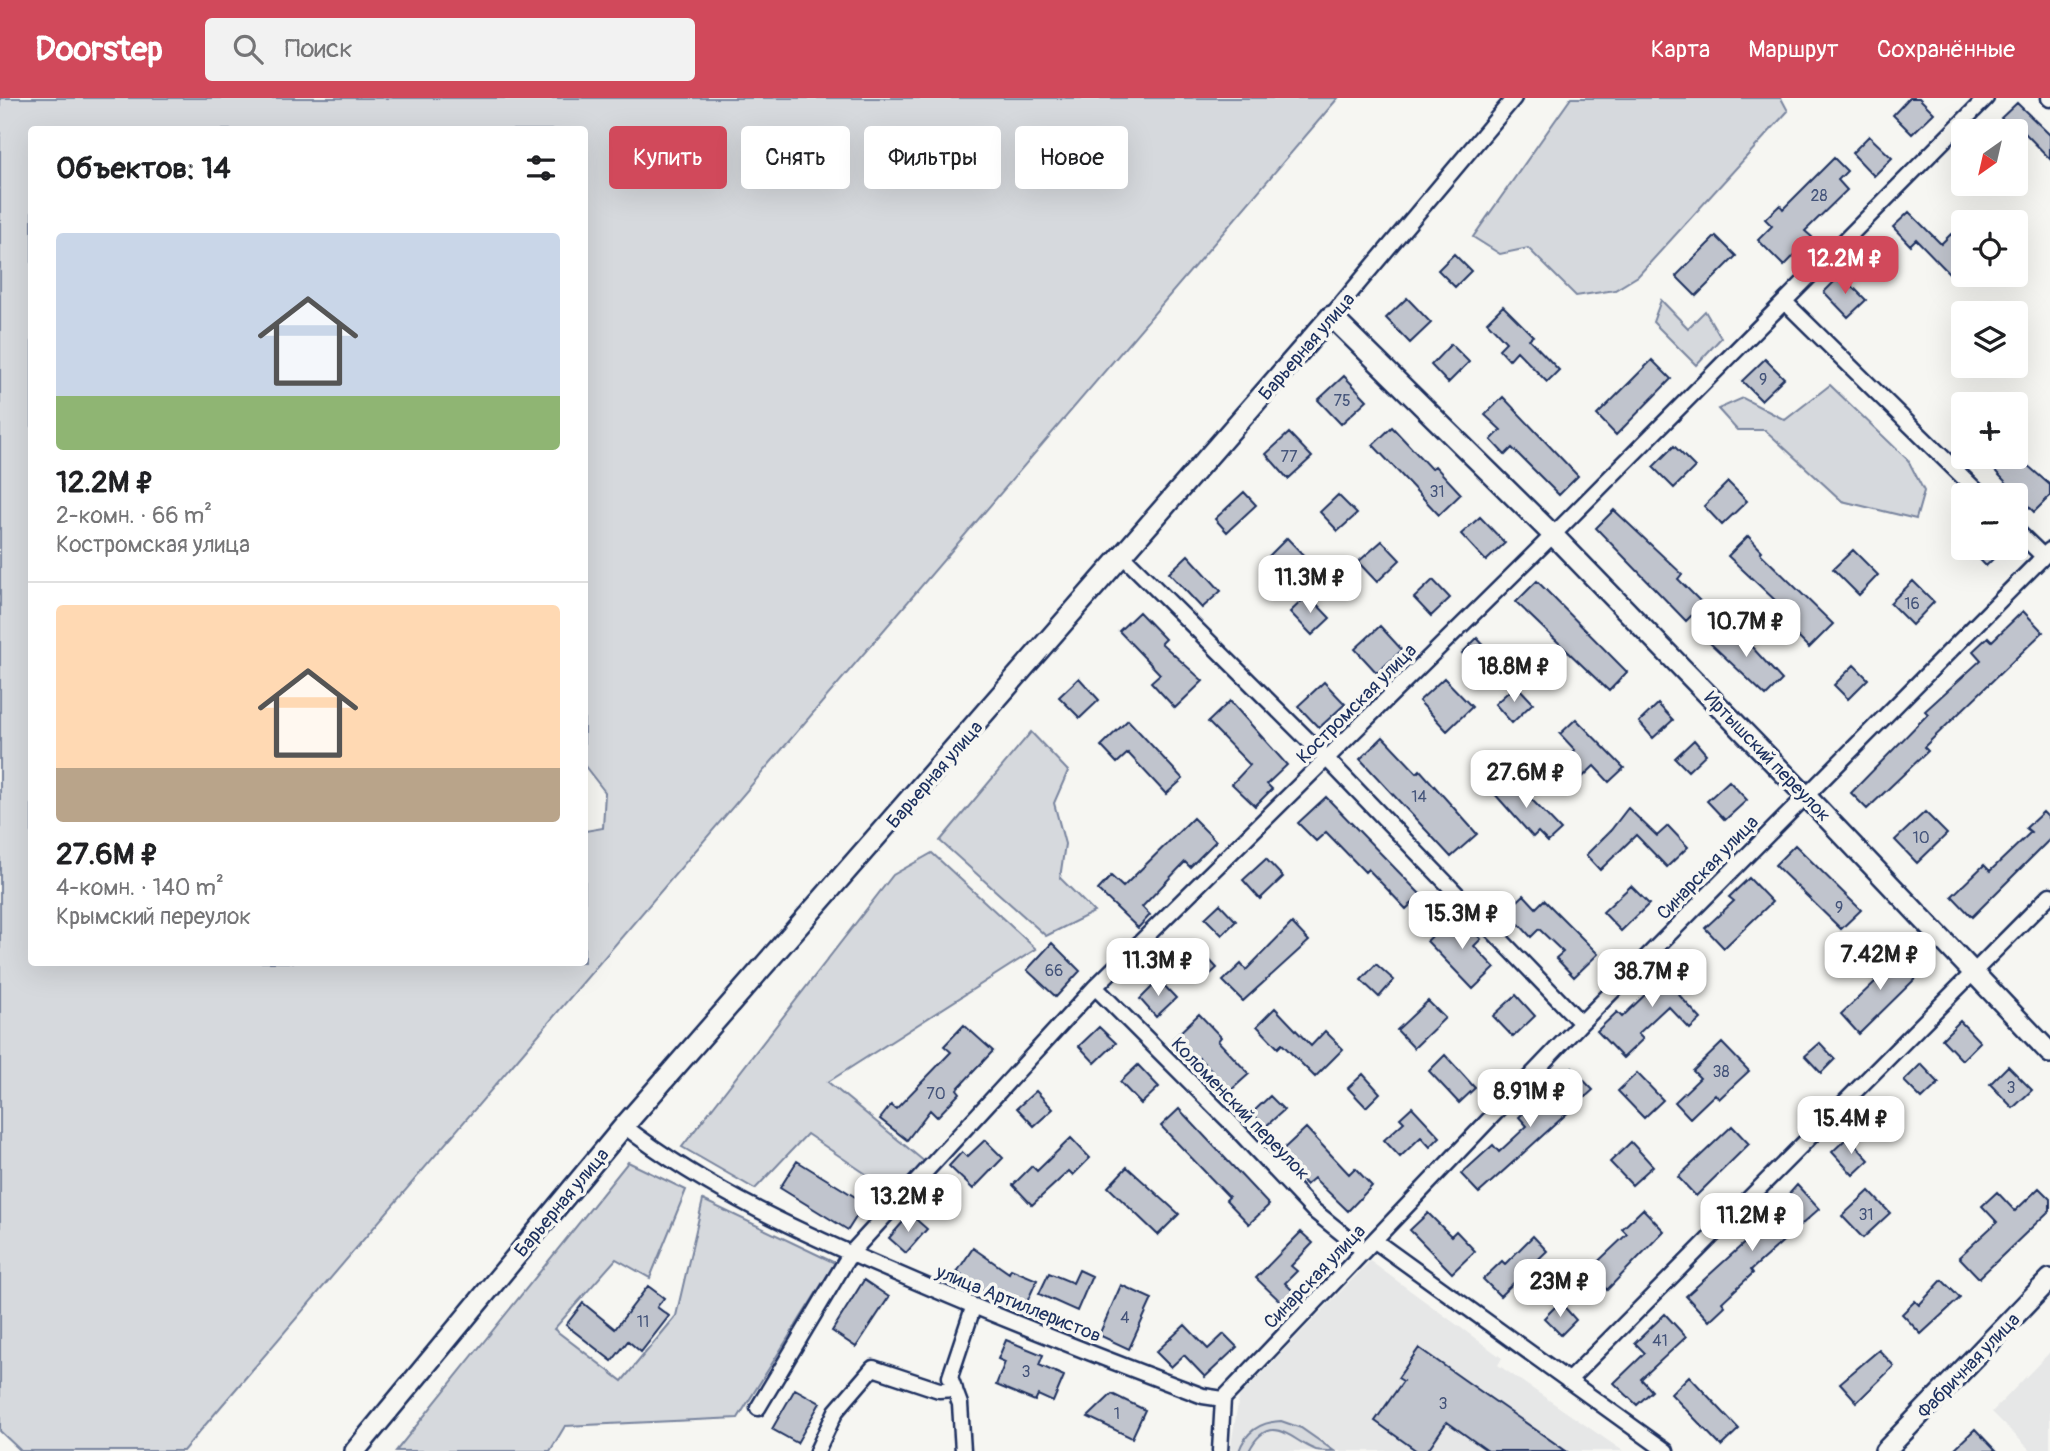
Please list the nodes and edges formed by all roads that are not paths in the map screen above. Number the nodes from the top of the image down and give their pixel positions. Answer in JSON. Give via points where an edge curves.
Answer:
{"nodes":[{"id":1,"x":1514,"y":98,"type":"edge"},
{"id":2,"x":1986,"y":98,"type":"edge"},
{"id":3,"x":1785,"y":302,"type":"junction"},
{"id":4,"x":1331,"y":316,"type":"junction"},
{"id":5,"x":1969,"y":483,"type":"edge"},
{"id":6,"x":1553,"y":536,"type":"junction"},
{"id":7,"x":2028,"y":539,"type":"edge"},
{"id":8,"x":2047,"y":553,"type":"edge"},
{"id":9,"x":1124,"y":556,"type":"junction"},
{"id":10,"x":1326,"y":759,"type":"junction"},
{"id":11,"x":1805,"y":795,"type":"junction"},
{"id":12,"x":2050,"y":895,"type":"edge"},
{"id":13,"x":1971,"y":973,"type":"junction"},
{"id":14,"x":1095,"y":987,"type":"junction"},
{"id":15,"x":1581,"y":1023,"type":"junction"},
{"id":16,"x":2050,"y":1053,"type":"edge"},
{"id":17,"x":624,"y":1126,"type":"junction"},
{"id":18,"x":1375,"y":1241,"type":"junction"},
{"id":19,"x":1364,"y":1251,"type":"junction"},
{"id":20,"x":850,"y":1254,"type":"junction"},
{"id":21,"x":2050,"y":1279,"type":"edge"},
{"id":22,"x":973,"y":1308,"type":"junction"},
{"id":23,"x":1568,"y":1381,"type":"junction"},
{"id":24,"x":955,"y":1389,"type":"junction"},
{"id":25,"x":1223,"y":1399,"type":"junction"},
{"id":26,"x":758,"y":1408,"type":"dead end"},
{"id":27,"x":355,"y":1451,"type":"edge"},
{"id":28,"x":817,"y":1451,"type":"edge"},
{"id":29,"x":963,"y":1451,"type":"edge"},
{"id":30,"x":1220,"y":1451,"type":"edge"},
{"id":31,"x":1666,"y":1451,"type":"edge"},
{"id":32,"x":1885,"y":1451,"type":"edge"}],
"edges":[{"from":1,"to":4,"type":"street","name":"Барьерная улица"},
{"from":2,"to":3,"type":"street","name":"Костромская улица"},
{"from":3,"to":5,"type":"street"},
{"from":3,"to":6,"type":"street","name":"Костромская улица"},
{"from":4,"to":6,"type":"street","name":"Иртышский переулок"},
{"from":4,"to":9,"type":"street","name":"Барьерная улица"},
{"from":6,"to":10,"type":"street","name":"Костромская улица"},
{"from":6,"to":11,"type":"street","name":"Иртышский переулок"},
{"from":7,"to":8,"type":"street"},
{"from":8,"to":11,"type":"street","name":"Синарская улица"},
{"from":9,"to":10,"type":"street"},
{"from":9,"to":17,"type":"street","name":"Барьерная улица"},
{"from":10,"to":14,"type":"street","name":"Костромская улица"},
{"from":10,"to":15,"type":"street"},
{"from":11,"to":13,"type":"street","name":"Иртышский переулок"},
{"from":11,"to":15,"type":"street","name":"Синарская улица"},
{"from":12,"to":13,"type":"street"},
{"from":13,"to":16,"type":"street","name":"Иртышский переулок"},
{"from":13,"to":23,"type":"street"},
{"from":14,"to":19,"type":"street","name":"Коломенский переулок","via":[[1312,1210]]},
{"from":14,"to":20,"type":"street","name":"Костромская улица"},
{"from":15,"to":18,"type":"street","name":"Синарская улица"},
{"from":17,"to":20,"type":"street","name":"улица Артиллеристов","via":[[686,1170]]},
{"from":17,"to":27,"type":"street","name":"Барьерная улица"},
{"from":18,"to":19,"type":"street","name":"Синарская улица"},
{"from":18,"to":23,"type":"street"},
{"from":19,"to":25,"type":"street","name":"Синарская улица"},
{"from":20,"to":22,"type":"street","name":"улица Артиллеристов"},
{"from":20,"to":26,"type":"street","name":"Костромская улица"},
{"from":21,"to":32,"type":"street","name":"Фабричная улица"},
{"from":22,"to":24,"type":"street","via":[[950,1377]]},
{"from":22,"to":25,"type":"street","name":"улица Артиллеристов","via":[[1203,1396]]},
{"from":23,"to":31,"type":"street"},
{"from":24,"to":28,"type":"street","via":[[939,1390],[873,1368],[836,1411]]},
{"from":24,"to":29,"type":"street"},
{"from":25,"to":30,"type":"street"}]}
